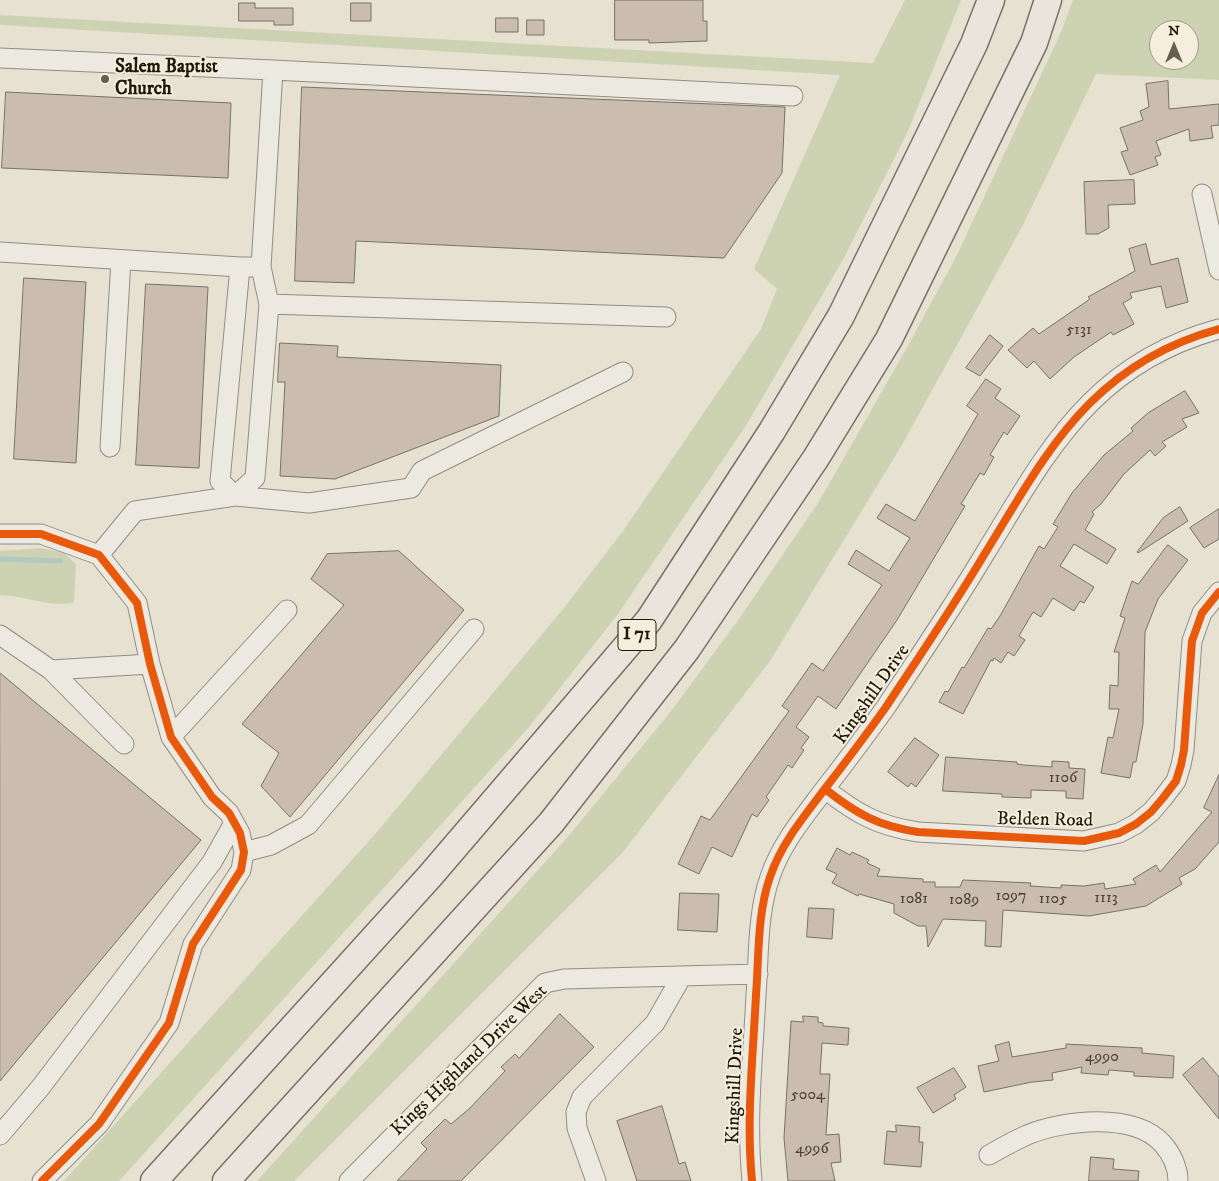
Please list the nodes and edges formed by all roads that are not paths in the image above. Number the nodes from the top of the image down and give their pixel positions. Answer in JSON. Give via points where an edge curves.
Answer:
{"nodes":[{"id":1,"x":991,"y":0,"type":"edge"},
{"id":2,"x":1048,"y":0,"type":"edge"},
{"id":3,"x":0,"y":58,"type":"edge"},
{"id":4,"x":273,"y":70,"type":"junction"},
{"id":5,"x":793,"y":96,"type":"dead end"},
{"id":6,"x":1202,"y":194,"type":"dead end"},
{"id":7,"x":0,"y":252,"type":"edge"},
{"id":8,"x":121,"y":260,"type":"junction"},
{"id":9,"x":240,"y":268,"type":"junction"},
{"id":10,"x":261,"y":268,"type":"junction"},
{"id":11,"x":1219,"y":270,"type":"edge"},
{"id":12,"x":269,"y":304,"type":"junction"},
{"id":13,"x":666,"y":316,"type":"dead end"},
{"id":14,"x":1219,"y":329,"type":"edge"},
{"id":15,"x":624,"y":372,"type":"dead end"},
{"id":16,"x":110,"y":447,"type":"dead end"},
{"id":17,"x":235,"y":496,"type":"junction"},
{"id":18,"x":0,"y":534,"type":"edge"},
{"id":19,"x":99,"y":555,"type":"junction"},
{"id":20,"x":1219,"y":592,"type":"edge"},
{"id":21,"x":287,"y":610,"type":"dead end"},
{"id":22,"x":474,"y":629,"type":"dead end"},
{"id":23,"x":0,"y":635,"type":"edge"},
{"id":24,"x":150,"y":664,"type":"junction"},
{"id":25,"x":51,"y":670,"type":"junction"},
{"id":26,"x":171,"y":737,"type":"junction"},
{"id":27,"x":124,"y":744,"type":"dead end"},
{"id":28,"x":825,"y":789,"type":"junction"},
{"id":29,"x":237,"y":828,"type":"junction"},
{"id":30,"x":244,"y":852,"type":"junction"},
{"id":31,"x":758,"y":974,"type":"junction"},
{"id":32,"x":682,"y":976,"type":"junction"},
{"id":33,"x":0,"y":1135,"type":"edge"},
{"id":34,"x":989,"y":1154,"type":"dead end"},
{"id":35,"x":42,"y":1181,"type":"edge"},
{"id":36,"x":154,"y":1181,"type":"edge"},
{"id":37,"x":226,"y":1181,"type":"edge"},
{"id":38,"x":349,"y":1181,"type":"edge"},
{"id":39,"x":596,"y":1181,"type":"edge"},
{"id":40,"x":752,"y":1181,"type":"edge"},
{"id":41,"x":1178,"y":1181,"type":"edge"}],
"edges":[{"from":1,"to":36,"type":"highway","number":"I 71","via":[[974,44],[841,316],[772,431],[649,620],[430,876]]},
{"from":2,"to":37,"type":"highway","number":"I 71","via":[[1034,43],[889,339],[816,458],[687,649],[551,824]]},
{"from":3,"to":4,"type":"street"},
{"from":4,"to":5,"type":"street"},
{"from":4,"to":10,"type":"street"},
{"from":6,"to":11,"type":"street"},
{"from":7,"to":8,"type":"street"},
{"from":8,"to":9,"type":"street"},
{"from":8,"to":16,"type":"street"},
{"from":9,"to":10,"type":"street"},
{"from":9,"to":17,"type":"street","via":[[220,481]]},
{"from":10,"to":12,"type":"street"},
{"from":12,"to":13,"type":"street"},
{"from":12,"to":17,"type":"street","via":[[255,478]]},
{"from":14,"to":28,"type":"street","name":"Kingshill Drive","via":[[1170,346],[1144,361],[1114,381],[1067,427],[955,604]]},
{"from":15,"to":17,"type":"street","via":[[422,471],[411,488],[309,503]]},
{"from":17,"to":19,"type":"street","via":[[135,511]]},
{"from":18,"to":19,"type":"street","via":[[42,534]]},
{"from":19,"to":24,"type":"street","via":[[137,603]]},
{"from":20,"to":28,"type":"street","name":"Belden Road","via":[[1202,612],[1192,641],[1184,750],[1176,781],[1150,812],[1119,833],[1084,841],[902,830],[877,824]]},
{"from":21,"to":26,"type":"street"},
{"from":22,"to":30,"type":"street","via":[[308,824],[271,845]]},
{"from":23,"to":25,"type":"street"},
{"from":24,"to":25,"type":"street"},
{"from":24,"to":26,"type":"street"},
{"from":25,"to":27,"type":"street"},
{"from":26,"to":29,"type":"street"},
{"from":28,"to":31,"type":"street","name":"Kingshill Drive","via":[[788,839],[769,879],[762,914]]},
{"from":29,"to":30,"type":"street"},
{"from":29,"to":33,"type":"street","via":[[40,1088]]},
{"from":30,"to":35,"type":"street","via":[[241,870],[192,944],[169,1023],[99,1124]]},
{"from":31,"to":32,"type":"street","name":"Kings Highland Drive West"},
{"from":31,"to":40,"type":"street","name":"Kingshill Drive","via":[[749,1116]]},
{"from":32,"to":38,"type":"street","name":"Kings Highland Drive West","via":[[564,979],[545,983]]},
{"from":32,"to":39,"type":"street","via":[[655,1023],[582,1098],[576,1112],[577,1128]]},
{"from":34,"to":41,"type":"street","via":[[1028,1135],[1085,1121],[1130,1126],[1154,1134],[1171,1152]]}]}
